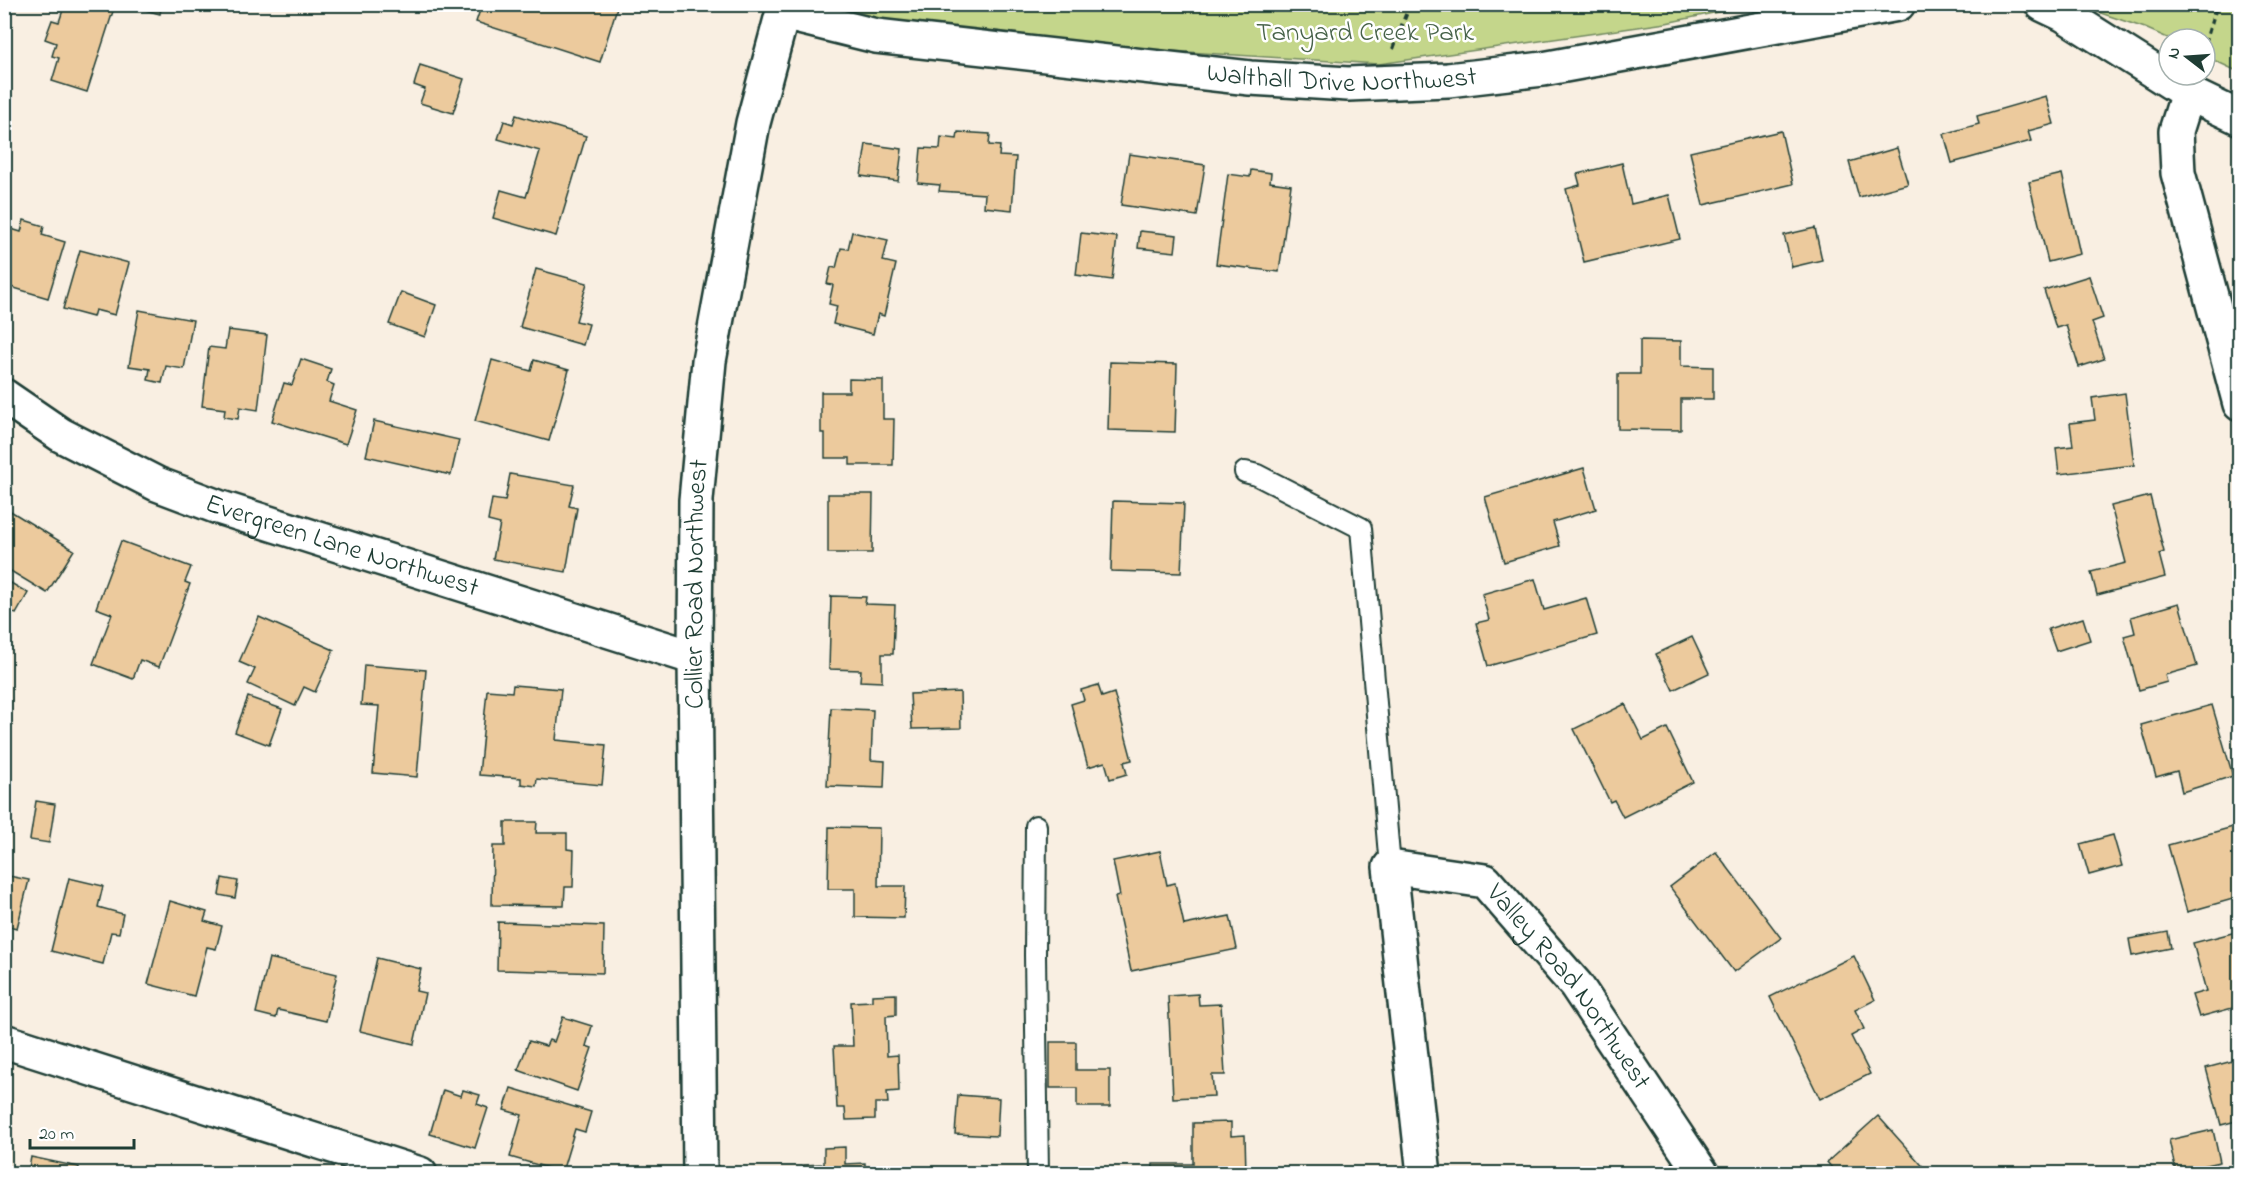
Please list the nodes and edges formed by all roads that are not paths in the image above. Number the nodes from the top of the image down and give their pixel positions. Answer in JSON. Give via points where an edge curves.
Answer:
{"nodes":[{"id":1,"x":1898,"y":4,"type":"edge"},
{"id":2,"x":2042,"y":4,"type":"edge"},
{"id":3,"x":784,"y":9,"type":"edge"},
{"id":4,"x":2188,"y":93,"type":"junction"},
{"id":5,"x":2240,"y":118,"type":"edge"},
{"id":6,"x":4,"y":396,"type":"edge"},
{"id":7,"x":2240,"y":404,"type":"edge"},
{"id":8,"x":1245,"y":472,"type":"dead end"},
{"id":9,"x":695,"y":658,"type":"junction"},
{"id":10,"x":1036,"y":826,"type":"dead end"},
{"id":11,"x":1390,"y":867,"type":"junction"},
{"id":12,"x":4,"y":1041,"type":"edge"},
{"id":13,"x":420,"y":1173,"type":"edge"},
{"id":14,"x":700,"y":1173,"type":"edge"},
{"id":15,"x":1038,"y":1173,"type":"edge"},
{"id":16,"x":1425,"y":1173,"type":"edge"},
{"id":17,"x":1702,"y":1173,"type":"edge"}],
"edges":[{"from":1,"to":3,"type":"street","name":"Walthall Drive Northwest","via":[[1543,69],[1448,80],[1348,84],[1250,78],[876,36]]},
{"from":2,"to":4,"type":"street"},
{"from":3,"to":9,"type":"street","name":"Collier Road Northwest","via":[[753,123],[709,361],[696,500]]},
{"from":4,"to":5,"type":"street"},
{"from":4,"to":7,"type":"street","via":[[2176,131],[2178,173]]},
{"from":6,"to":9,"type":"street","name":"Evergreen Lane Northwest","via":[[61,435],[157,484],[218,507]]},
{"from":8,"to":11,"type":"lane","via":[[1362,528]]},
{"from":9,"to":14,"type":"street","name":"Collier Road Northwest"},
{"from":10,"to":15,"type":"lane"},
{"from":11,"to":16,"type":"street"},
{"from":11,"to":17,"type":"street","name":"Valley Road Northwest","via":[[1485,881],[1576,985]]},
{"from":12,"to":13,"type":"street"}]}
